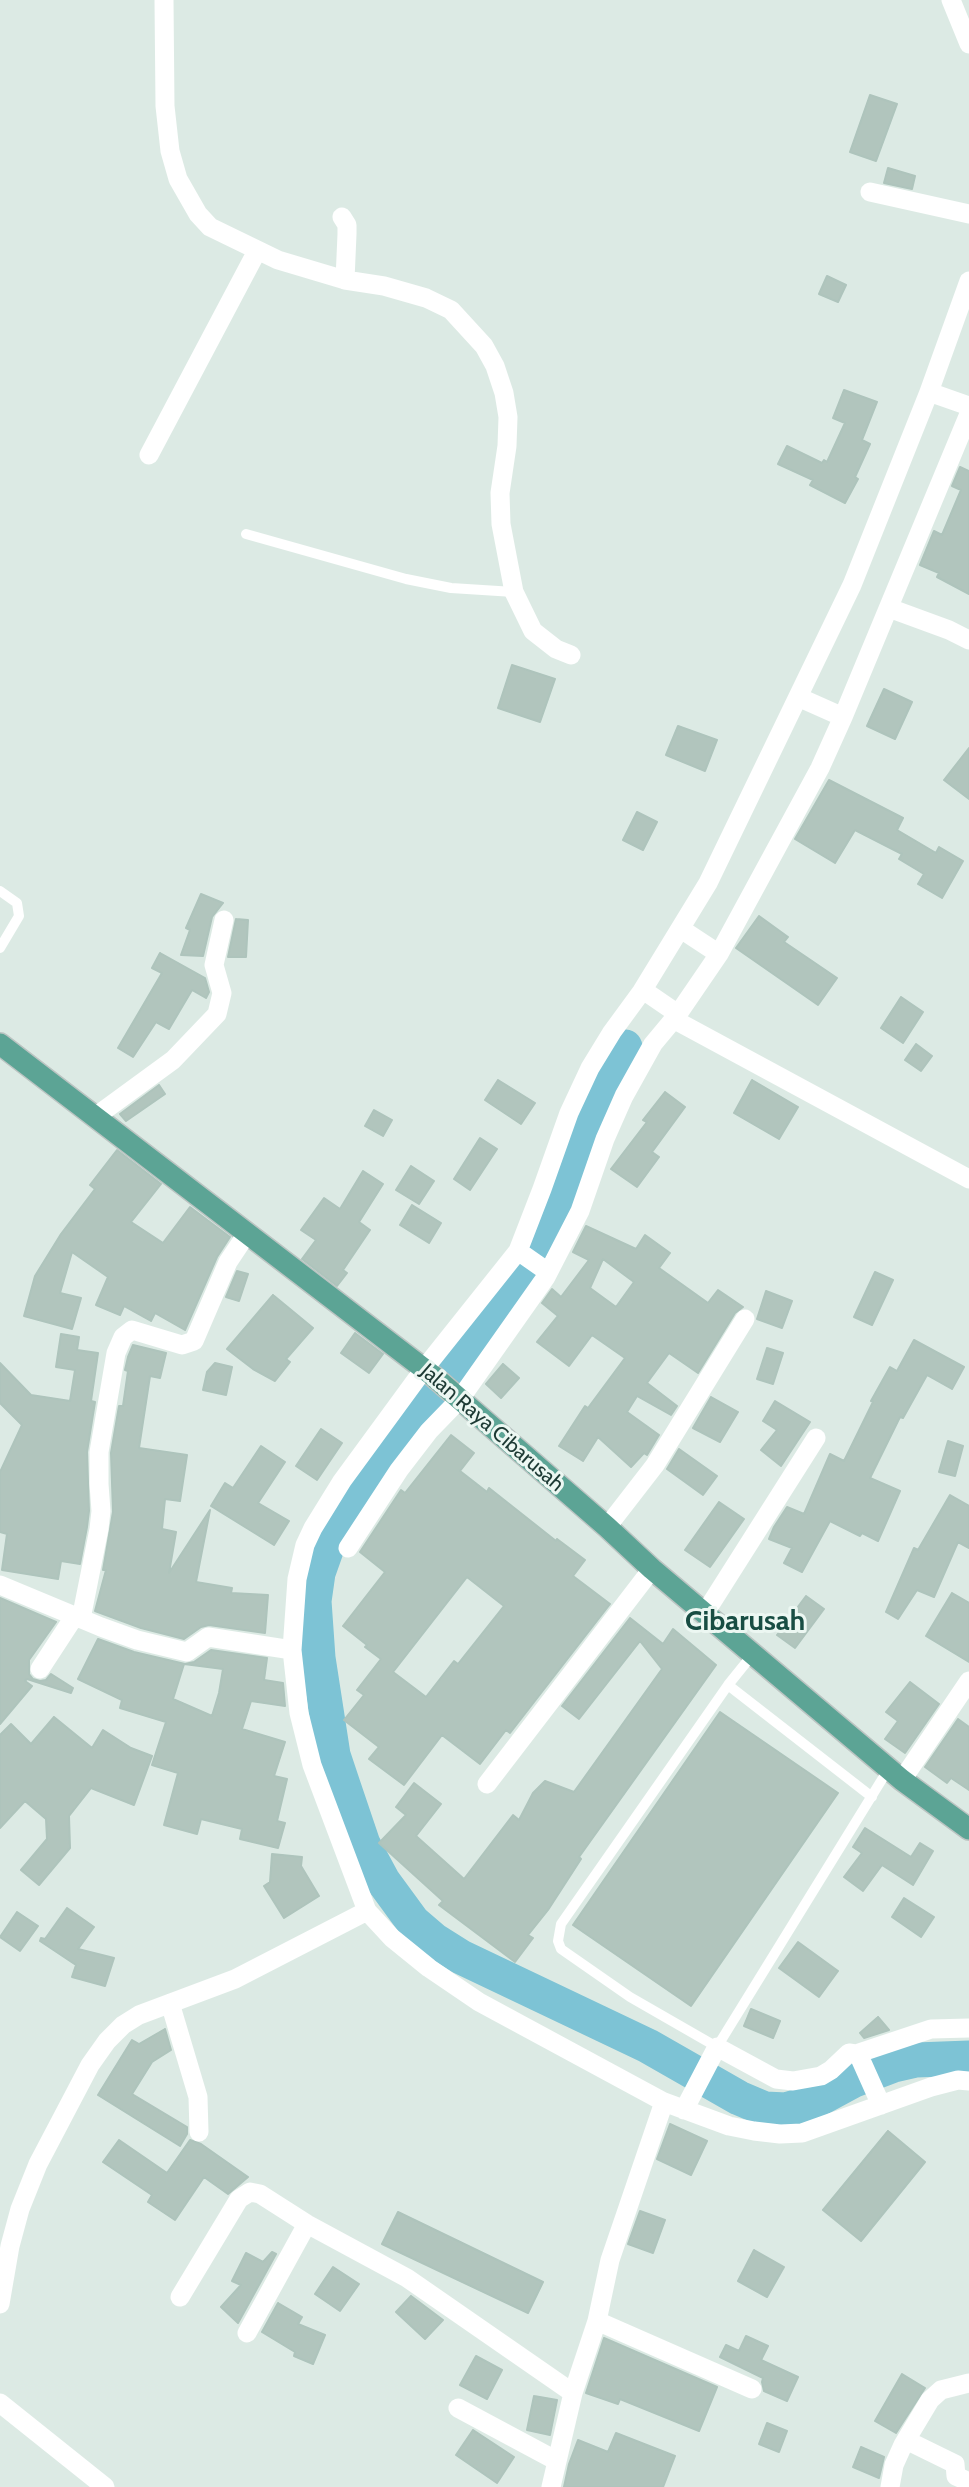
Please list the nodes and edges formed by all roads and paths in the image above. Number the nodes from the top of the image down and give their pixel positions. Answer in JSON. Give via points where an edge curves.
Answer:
{"nodes":[{"id":1,"x":164,"y":0,"type":"edge"},
{"id":2,"x":951,"y":0,"type":"edge"},
{"id":3,"x":969,"y":44,"type":"edge"},
{"id":4,"x":870,"y":192,"type":"dead end"},
{"id":5,"x":969,"y":214,"type":"edge"},
{"id":6,"x":342,"y":217,"type":"dead end"},
{"id":7,"x":257,"y":251,"type":"junction"},
{"id":8,"x":346,"y":275,"type":"junction"},
{"id":9,"x":969,"y":281,"type":"edge"},
{"id":10,"x":932,"y":393,"type":"junction"},
{"id":11,"x":968,"y":408,"type":"edge"},
{"id":12,"x":149,"y":455,"type":"dead end"},
{"id":13,"x":246,"y":534,"type":"dead end"},
{"id":14,"x":514,"y":592,"type":"junction"},
{"id":15,"x":889,"y":608,"type":"junction"},
{"id":16,"x":969,"y":640,"type":"edge"},
{"id":17,"x":571,"y":654,"type":"dead end"},
{"id":18,"x":802,"y":699,"type":"junction"},
{"id":19,"x":838,"y":715,"type":"junction"},
{"id":20,"x":0,"y":891,"type":"edge"},
{"id":21,"x":224,"y":920,"type":"dead end"},
{"id":22,"x":686,"y":932,"type":"junction"},
{"id":23,"x":0,"y":948,"type":"edge"},
{"id":24,"x":718,"y":953,"type":"junction"},
{"id":25,"x":649,"y":994,"type":"junction"},
{"id":26,"x":674,"y":1014,"type":"junction"},
{"id":27,"x":0,"y":1044,"type":"edge"},
{"id":28,"x":95,"y":1116,"type":"junction"},
{"id":29,"x":969,"y":1179,"type":"edge"},
{"id":30,"x":246,"y":1234,"type":"junction"},
{"id":31,"x":522,"y":1255,"type":"junction"},
{"id":32,"x":546,"y":1271,"type":"junction"},
{"id":33,"x":745,"y":1319,"type":"dead end"},
{"id":34,"x":428,"y":1372,"type":"junction"},
{"id":35,"x":457,"y":1396,"type":"junction"},
{"id":36,"x":816,"y":1438,"type":"dead end"},
{"id":37,"x":607,"y":1527,"type":"junction"},
{"id":38,"x":348,"y":1548,"type":"dead end"},
{"id":39,"x":652,"y":1569,"type":"junction"},
{"id":40,"x":0,"y":1585,"type":"edge"},
{"id":41,"x":705,"y":1613,"type":"junction"},
{"id":42,"x":78,"y":1618,"type":"junction"},
{"id":43,"x":292,"y":1650,"type":"junction"},
{"id":44,"x":753,"y":1653,"type":"junction"},
{"id":45,"x":40,"y":1669,"type":"dead end"},
{"id":46,"x":969,"y":1681,"type":"edge"},
{"id":47,"x":728,"y":1685,"type":"junction"},
{"id":48,"x":895,"y":1774,"type":"junction"},
{"id":49,"x":487,"y":1784,"type":"dead end"},
{"id":50,"x":872,"y":1797,"type":"junction"},
{"id":51,"x":969,"y":1829,"type":"edge"},
{"id":52,"x":367,"y":1911,"type":"junction"},
{"id":53,"x":170,"y":2003,"type":"junction"},
{"id":54,"x":969,"y":2028,"type":"edge"},
{"id":55,"x":714,"y":2053,"type":"junction"},
{"id":56,"x":858,"y":2056,"type":"junction"},
{"id":57,"x":969,"y":2081,"type":"edge"},
{"id":58,"x":878,"y":2099,"type":"junction"},
{"id":59,"x":664,"y":2102,"type":"junction"},
{"id":60,"x":684,"y":2109,"type":"junction"},
{"id":61,"x":199,"y":2132,"type":"dead end"},
{"id":62,"x":307,"y":2224,"type":"junction"},
{"id":63,"x":180,"y":2297,"type":"dead end"},
{"id":64,"x":0,"y":2304,"type":"edge"},
{"id":65,"x":597,"y":2321,"type":"junction"},
{"id":66,"x":247,"y":2333,"type":"dead end"},
{"id":67,"x":969,"y":2383,"type":"edge"},
{"id":68,"x":752,"y":2389,"type":"dead end"},
{"id":69,"x":573,"y":2393,"type":"junction"},
{"id":70,"x":0,"y":2403,"type":"edge"},
{"id":71,"x":458,"y":2407,"type":"dead end"},
{"id":72,"x":906,"y":2440,"type":"junction"},
{"id":73,"x":557,"y":2462,"type":"junction"},
{"id":74,"x":969,"y":2482,"type":"edge"},
{"id":75,"x":105,"y":2487,"type":"edge"},
{"id":76,"x":551,"y":2487,"type":"edge"},
{"id":77,"x":890,"y":2487,"type":"edge"}],
"edges":[{"from":1,"to":7,"type":"street","via":[[165,106],[178,179],[209,227]]},
{"from":2,"to":3,"type":"street"},
{"from":4,"to":5,"type":"street"},
{"from":6,"to":8,"type":"street","via":[[347,225]]},
{"from":7,"to":8,"type":"street","via":[[308,270]]},
{"from":7,"to":12,"type":"street"},
{"from":8,"to":14,"type":"street","via":[[451,310],[484,346],[495,366],[508,417],[501,524]]},
{"from":9,"to":10,"type":"street"},
{"from":10,"to":11,"type":"street"},
{"from":10,"to":18,"type":"street"},
{"from":11,"to":15,"type":"street"},
{"from":13,"to":14,"type":"lane","via":[[407,579],[451,588]]},
{"from":14,"to":17,"type":"street","via":[[533,631]]},
{"from":15,"to":16,"type":"street"},
{"from":15,"to":19,"type":"street"},
{"from":18,"to":19,"type":"street"},
{"from":18,"to":22,"type":"street"},
{"from":19,"to":24,"type":"street","via":[[820,768]]},
{"from":20,"to":23,"type":"lane","via":[[17,903],[19,916]]},
{"from":21,"to":28,"type":"street","via":[[214,965],[222,993],[217,1014],[173,1060]]},
{"from":22,"to":24,"type":"street"},
{"from":22,"to":25,"type":"street"},
{"from":24,"to":26,"type":"street"},
{"from":25,"to":26,"type":"street"},
{"from":25,"to":31,"type":"street","via":[[611,1032],[590,1068],[569,1113]]},
{"from":26,"to":29,"type":"street"},
{"from":26,"to":32,"type":"street","via":[[624,1096],[580,1211]]},
{"from":27,"to":28,"type":"main road","name":"Jalan Raya Cibarusah"},
{"from":28,"to":30,"type":"main road","name":"Jalan Raya Cibarusah"},
{"from":30,"to":34,"type":"main road","name":"Jalan Raya Cibarusah"},
{"from":30,"to":42,"type":"street","via":[[228,1262],[194,1341],[182,1345],[132,1330],[116,1353],[99,1452],[100,1520]]},
{"from":31,"to":32,"type":"street"},
{"from":31,"to":34,"type":"street"},
{"from":32,"to":35,"type":"street","via":[[508,1333]]},
{"from":33,"to":37,"type":"street","via":[[655,1465]]},
{"from":34,"to":35,"type":"main road","name":"Jalan Raya Cibarusah"},
{"from":34,"to":43,"type":"street","via":[[342,1481],[309,1536],[297,1579]]},
{"from":35,"to":37,"type":"main road","name":"Jalan Raya Cibarusah"},
{"from":35,"to":38,"type":"street","via":[[413,1451]]},
{"from":36,"to":41,"type":"street"},
{"from":37,"to":39,"type":"main road","name":"Jalan Raya Cibarusah"},
{"from":39,"to":41,"type":"main road","name":"Jalan Raya Cibarusah"},
{"from":39,"to":49,"type":"street"},
{"from":40,"to":42,"type":"street"},
{"from":41,"to":44,"type":"main road","name":"Jalan Raya Cibarusah"},
{"from":42,"to":43,"type":"street","via":[[187,1652],[208,1637]]},
{"from":42,"to":45,"type":"street"},
{"from":43,"to":52,"type":"street","via":[[299,1713],[312,1765]]},
{"from":44,"to":47,"type":"lane"},
{"from":44,"to":48,"type":"main road","name":"Jalan Raya Cibarusah"},
{"from":46,"to":48,"type":"street"},
{"from":47,"to":50,"type":"lane"},
{"from":47,"to":55,"type":"lane","via":[[561,1924],[558,1941],[570,1956]]},
{"from":48,"to":50,"type":"lane"},
{"from":48,"to":51,"type":"main road","name":"Jalan Raya Cibarusah"},
{"from":50,"to":55,"type":"lane"},
{"from":52,"to":53,"type":"street","via":[[235,1979]]},
{"from":52,"to":59,"type":"street","via":[[401,1945],[478,2002]]},
{"from":53,"to":61,"type":"street","via":[[198,2097]]},
{"from":53,"to":64,"type":"street","via":[[123,2025],[90,2066],[38,2164],[20,2209]]},
{"from":54,"to":56,"type":"street","via":[[931,2029]]},
{"from":55,"to":56,"type":"street","via":[[776,2079],[793,2081],[821,2076],[849,2053]]},
{"from":55,"to":60,"type":"street"},
{"from":56,"to":58,"type":"street"},
{"from":57,"to":58,"type":"street"},
{"from":58,"to":60,"type":"street","via":[[802,2133],[729,2126]]},
{"from":59,"to":60,"type":"street"},
{"from":59,"to":65,"type":"street","via":[[610,2260]]},
{"from":62,"to":63,"type":"street","via":[[260,2194],[245,2194]]},
{"from":62,"to":66,"type":"street"},
{"from":62,"to":69,"type":"street","via":[[407,2278]]},
{"from":65,"to":68,"type":"street"},
{"from":65,"to":69,"type":"street"},
{"from":67,"to":72,"type":"street","via":[[935,2395]]},
{"from":69,"to":73,"type":"street"},
{"from":70,"to":75,"type":"street"},
{"from":71,"to":73,"type":"street"},
{"from":72,"to":74,"type":"street","via":[[955,2464],[956,2476]]},
{"from":72,"to":77,"type":"street"},
{"from":73,"to":76,"type":"street"}]}
